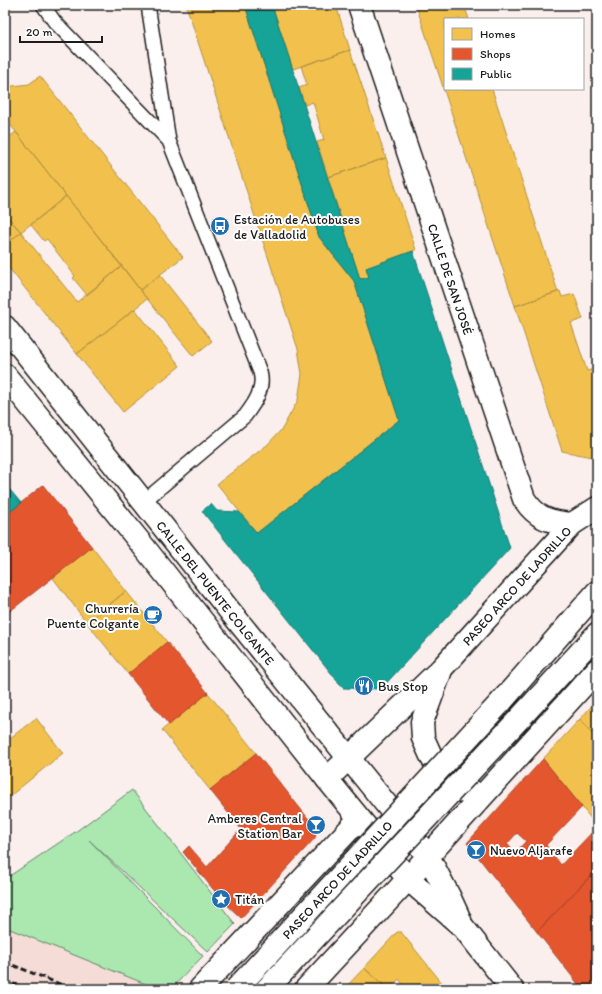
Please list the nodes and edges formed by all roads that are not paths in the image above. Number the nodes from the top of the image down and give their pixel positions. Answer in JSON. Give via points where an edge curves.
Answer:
{"nodes":[{"id":1,"x":43,"y":5,"type":"edge"},
{"id":2,"x":148,"y":5,"type":"edge"},
{"id":3,"x":359,"y":5,"type":"edge"},
{"id":4,"x":169,"y":141,"type":"junction"},
{"id":5,"x":5,"y":327,"type":"edge"},
{"id":6,"x":5,"y":375,"type":"edge"},
{"id":7,"x":143,"y":502,"type":"junction"},
{"id":8,"x":597,"y":508,"type":"edge"},
{"id":9,"x":572,"y":524,"type":"junction"},
{"id":10,"x":597,"y":592,"type":"edge"},
{"id":11,"x":597,"y":634,"type":"edge"},
{"id":12,"x":441,"y":668,"type":"junction"},
{"id":13,"x":597,"y":670,"type":"edge"},
{"id":14,"x":348,"y":759,"type":"junction"},
{"id":15,"x":327,"y":779,"type":"junction"},
{"id":16,"x":488,"y":789,"type":"junction"},
{"id":17,"x":359,"y":818,"type":"junction"},
{"id":18,"x":428,"y":856,"type":"junction"},
{"id":19,"x":408,"y":879,"type":"junction"},
{"id":20,"x":463,"y":927,"type":"junction"},
{"id":21,"x":200,"y":989,"type":"edge"},
{"id":22,"x":236,"y":989,"type":"edge"},
{"id":23,"x":268,"y":989,"type":"edge"},
{"id":24,"x":306,"y":989,"type":"edge"},
{"id":25,"x":512,"y":989,"type":"edge"}],
"edges":[{"from":1,"to":4,"type":"lane","via":[[54,21]]},
{"from":2,"to":4,"type":"lane"},
{"from":3,"to":9,"type":"street","name":"CALLE DE SAN JOSÉ","via":[[524,499],[542,518]]},
{"from":4,"to":7,"type":"lane","via":[[260,372],[261,383],[255,401],[245,416]]},
{"from":5,"to":7,"type":"street","name":"CALLE DEL PUENTE COLGANTE"},
{"from":6,"to":15,"type":"street","name":"CALLE DEL PUENTE COLGANTE"},
{"from":7,"to":14,"type":"street","name":"CALLE DEL PUENTE COLGANTE"},
{"from":8,"to":9,"type":"street","name":"PASEO ARCO DE LADRILLO"},
{"from":9,"to":12,"type":"street","name":"PASEO ARCO DE LADRILLO"},
{"from":10,"to":22,"type":"street","name":"PASEO ARCO DE LADRILLO","bridge":true,"via":[[501,702]]},
{"from":11,"to":23,"type":"street","name":"PASEO ARCO DE LADRILLO","bridge":true},
{"from":12,"to":14,"type":"street","name":"PASEO ARCO DE LADRILLO"},
{"from":12,"to":16,"type":"street","name":"PASEO ARCO DE LADRILLO","via":[[422,722],[422,738],[442,774],[453,786],[465,792]]},
{"from":13,"to":16,"type":"street"},
{"from":14,"to":15,"type":"street","name":"PASEO ARCO DE LADRILLO"},
{"from":14,"to":18,"type":"street","name":"CALLE DEL PUENTE COLGANTE"},
{"from":15,"to":17,"type":"street","name":"CALLE DEL PUENTE COLGANTE"},
{"from":16,"to":18,"type":"street"},
{"from":17,"to":19,"type":"street","name":"CALLE DEL PUENTE COLGANTE"},
{"from":17,"to":21,"type":"street","name":"PASEO ARCO DE LADRILLO"},
{"from":18,"to":19,"type":"street"},
{"from":18,"to":20,"type":"street","name":"CALLE DEL PUENTE COLGANTE"},
{"from":19,"to":20,"type":"street","name":"CALLE DEL PUENTE COLGANTE"},
{"from":19,"to":24,"type":"street"},
{"from":20,"to":25,"type":"street"}]}
